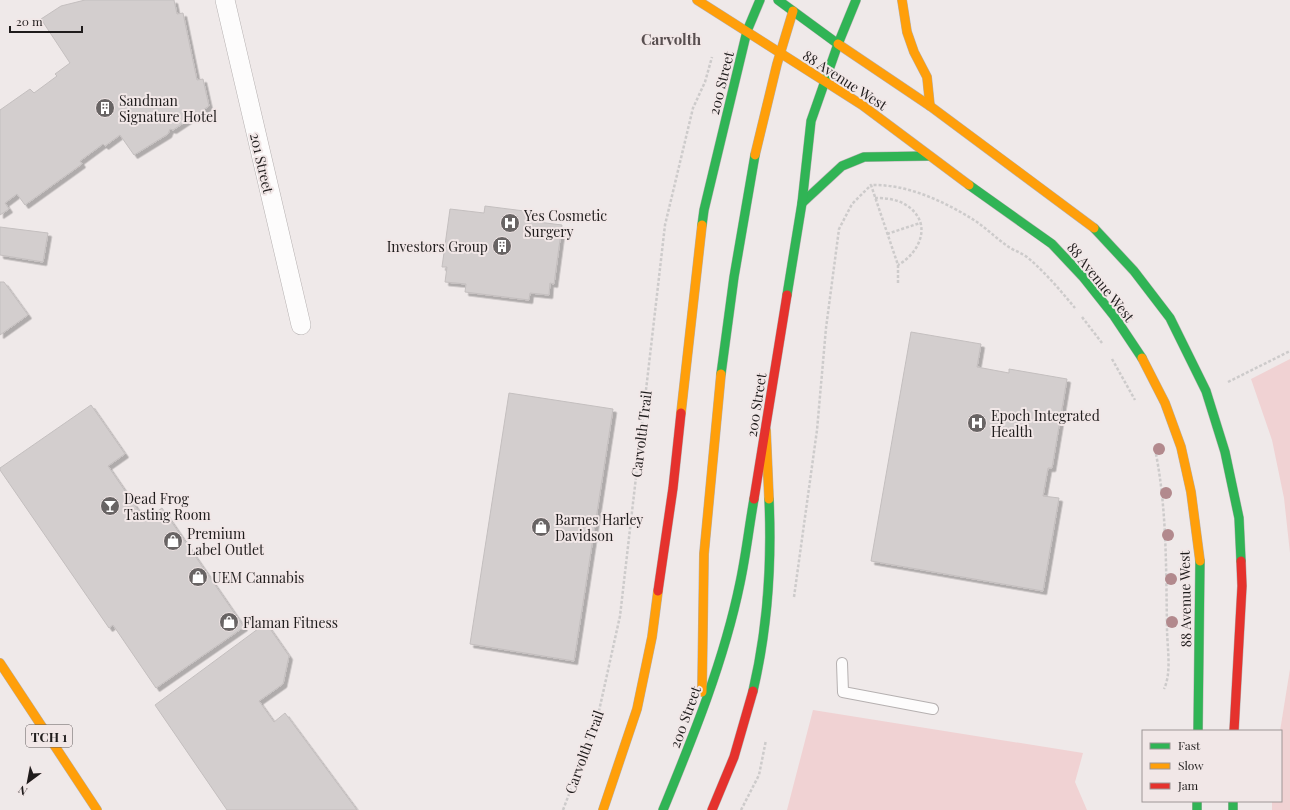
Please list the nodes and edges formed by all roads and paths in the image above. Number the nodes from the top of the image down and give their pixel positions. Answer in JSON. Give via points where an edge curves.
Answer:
{"nodes":[{"id":1,"x":225,"y":0,"type":"edge"},
{"id":2,"x":697,"y":0,"type":"edge"},
{"id":3,"x":760,"y":0,"type":"edge"},
{"id":4,"x":778,"y":0,"type":"edge"},
{"id":5,"x":856,"y":0,"type":"edge"},
{"id":6,"x":902,"y":0,"type":"edge"},
{"id":7,"x":793,"y":11,"type":"junction"},
{"id":8,"x":748,"y":32,"type":"junction"},
{"id":9,"x":838,"y":44,"type":"junction"},
{"id":10,"x":779,"y":54,"type":"junction"},
{"id":11,"x":712,"y":57,"type":"dead end"},
{"id":12,"x":825,"y":80,"type":"junction"},
{"id":13,"x":930,"y":106,"type":"junction"},
{"id":14,"x":928,"y":156,"type":"junction"},
{"id":15,"x":870,"y":180,"type":"dead end"},
{"id":16,"x":871,"y":185,"type":"junction"},
{"id":17,"x":875,"y":198,"type":"junction"},
{"id":18,"x":802,"y":203,"type":"junction"},
{"id":19,"x":920,"y":223,"type":"junction"},
{"id":20,"x":887,"y":234,"type":"junction"},
{"id":21,"x":898,"y":266,"type":"junction"},
{"id":22,"x":898,"y":283,"type":"dead end"},
{"id":23,"x":1076,"y":308,"type":"dead end"},
{"id":24,"x":1080,"y":314,"type":"dead end"},
{"id":25,"x":301,"y":325,"type":"dead end"},
{"id":26,"x":1105,"y":348,"type":"dead end"},
{"id":27,"x":1290,"y":351,"type":"edge"},
{"id":28,"x":1109,"y":354,"type":"dead end"},
{"id":29,"x":1227,"y":383,"type":"dead end"},
{"id":30,"x":1138,"y":404,"type":"dead end"},
{"id":31,"x":766,"y":430,"type":"junction"},
{"id":32,"x":1154,"y":444,"type":"dead end"},
{"id":33,"x":794,"y":600,"type":"dead end"},
{"id":34,"x":0,"y":662,"type":"edge"},
{"id":35,"x":842,"y":663,"type":"dead end"},
{"id":36,"x":1164,"y":689,"type":"dead end"},
{"id":37,"x":933,"y":709,"type":"dead end"},
{"id":38,"x":702,"y":713,"type":"junction"},
{"id":39,"x":1198,"y":730,"type":"edge"},
{"id":40,"x":1234,"y":730,"type":"edge"},
{"id":41,"x":767,"y":737,"type":"dead end"},
{"id":42,"x":97,"y":810,"type":"edge"},
{"id":43,"x":563,"y":810,"type":"edge"},
{"id":44,"x":603,"y":810,"type":"edge"},
{"id":45,"x":663,"y":810,"type":"edge"},
{"id":46,"x":712,"y":810,"type":"edge"},
{"id":47,"x":741,"y":810,"type":"edge"}],
"edges":[{"from":1,"to":25,"type":"street","name":"201 Street"},
{"from":2,"to":8,"type":"main road","name":"88 Avenue West"},
{"from":3,"to":8,"type":"main road","name":"200 Street"},
{"from":4,"to":7,"type":"main road","name":"88 Avenue West"},
{"from":5,"to":9,"type":"main road","name":"200 Street"},
{"from":6,"to":13,"type":"main road","via":[[906,32],[927,77]]},
{"from":7,"to":9,"type":"main road","name":"88 Avenue West"},
{"from":7,"to":10,"type":"main road"},
{"from":8,"to":10,"type":"main road","name":"88 Avenue West"},
{"from":8,"to":44,"type":"main road","name":"200 Street","via":[[704,210],[673,488],[652,637],[637,709]]},
{"from":9,"to":12,"type":"main road","name":"200 Street"},
{"from":9,"to":13,"type":"main road","name":"88 Avenue West"},
{"from":10,"to":12,"type":"main road","name":"88 Avenue West"},
{"from":10,"to":38,"type":"main road","via":[[743,206],[720,381],[703,569]]},
{"from":11,"to":43,"type":"path","name":"Carvolth Trail","via":[[705,82],[693,108],[665,224],[620,616],[597,720]]},
{"from":12,"to":14,"type":"main road","name":"88 Avenue West"},
{"from":12,"to":18,"type":"main road","name":"200 Street","via":[[811,121]]},
{"from":13,"to":40,"type":"main road","name":"88 Avenue West","via":[[1095,228],[1134,271],[1170,318],[1202,384],[1225,452],[1239,518],[1242,586]]},
{"from":14,"to":18,"type":"main road","via":[[864,156],[842,166]]},
{"from":14,"to":39,"type":"main road","name":"88 Avenue West","via":[[1052,244],[1114,316],[1141,357],[1165,403],[1181,447],[1190,484],[1200,556]]},
{"from":15,"to":16,"type":"path"},
{"from":16,"to":17,"type":"path"},
{"from":16,"to":23,"type":"path","via":[[910,190],[976,221],[1010,248],[1026,257]]},
{"from":16,"to":33,"type":"path","via":[[852,204],[839,229],[826,328],[817,430]]},
{"from":17,"to":19,"type":"path","via":[[905,204]]},
{"from":17,"to":20,"type":"path"},
{"from":18,"to":31,"type":"main road","name":"200 Street"},
{"from":19,"to":20,"type":"path"},
{"from":19,"to":21,"type":"path","via":[[922,235],[914,254]]},
{"from":20,"to":21,"type":"path"},
{"from":21,"to":22,"type":"path"},
{"from":24,"to":26,"type":"path"},
{"from":27,"to":29,"type":"path"},
{"from":28,"to":30,"type":"path"},
{"from":31,"to":38,"type":"main road","name":"200 Street","via":[[740,583],[726,639]]},
{"from":31,"to":46,"type":"main road","via":[[770,579],[766,622],[740,739]]},
{"from":32,"to":36,"type":"path","via":[[1162,492],[1166,559],[1168,669]]},
{"from":34,"to":42,"type":"main road","number":"TCH 1"},
{"from":35,"to":37,"type":"lane","via":[[843,692]]},
{"from":38,"to":45,"type":"main road","name":"200 Street"},
{"from":41,"to":47,"type":"path","via":[[759,776]]}]}
